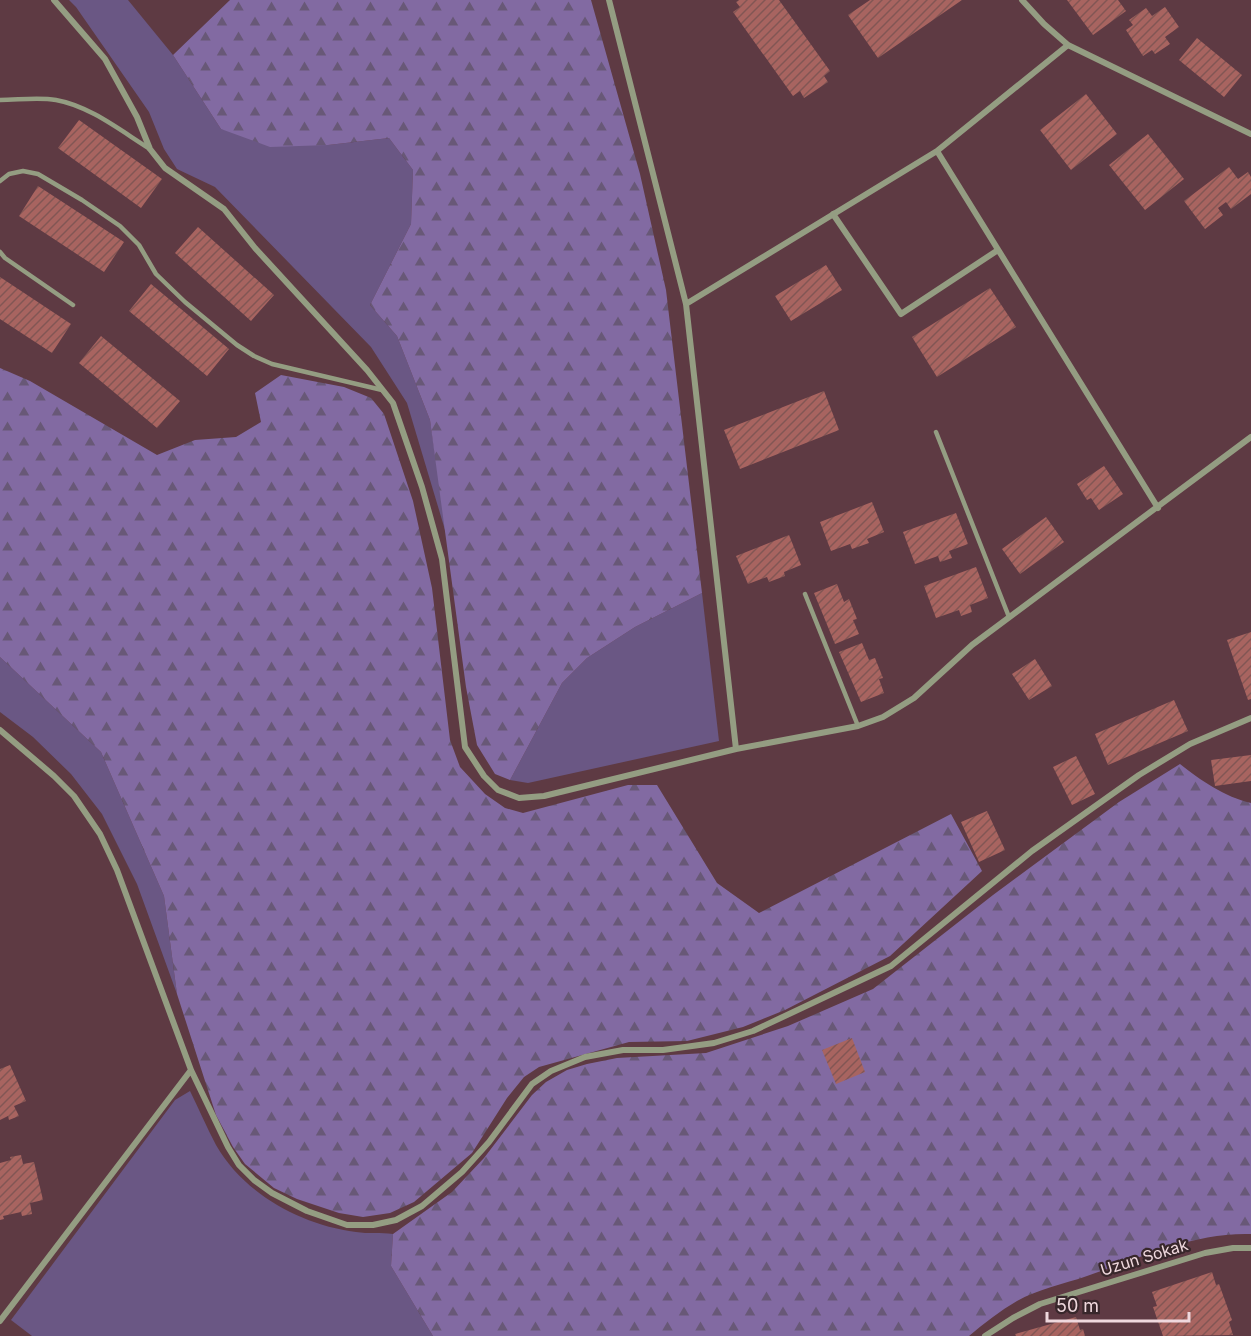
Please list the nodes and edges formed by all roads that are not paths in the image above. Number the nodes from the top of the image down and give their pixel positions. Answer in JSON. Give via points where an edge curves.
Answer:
{"nodes":[{"id":1,"x":54,"y":0,"type":"edge"},
{"id":2,"x":609,"y":0,"type":"edge"},
{"id":3,"x":1022,"y":0,"type":"edge"},
{"id":4,"x":1068,"y":45,"type":"junction"},
{"id":5,"x":0,"y":100,"type":"edge"},
{"id":6,"x":1251,"y":134,"type":"edge"},
{"id":7,"x":150,"y":149,"type":"junction"},
{"id":8,"x":937,"y":151,"type":"junction"},
{"id":9,"x":0,"y":181,"type":"edge"},
{"id":10,"x":833,"y":214,"type":"junction"},
{"id":11,"x":998,"y":250,"type":"junction"},
{"id":12,"x":0,"y":252,"type":"edge"},
{"id":13,"x":686,"y":304,"type":"junction"},
{"id":14,"x":73,"y":305,"type":"dead end"},
{"id":15,"x":383,"y":390,"type":"junction"},
{"id":16,"x":936,"y":432,"type":"dead end"},
{"id":17,"x":1251,"y":437,"type":"edge"},
{"id":18,"x":1158,"y":508,"type":"junction"},
{"id":19,"x":805,"y":594,"type":"dead end"},
{"id":20,"x":1009,"y":617,"type":"junction"},
{"id":21,"x":1251,"y":718,"type":"edge"},
{"id":22,"x":858,"y":726,"type":"junction"},
{"id":23,"x":0,"y":730,"type":"edge"},
{"id":24,"x":736,"y":749,"type":"junction"},
{"id":25,"x":191,"y":1070,"type":"junction"},
{"id":26,"x":1251,"y":1248,"type":"edge"},
{"id":27,"x":0,"y":1321,"type":"edge"},
{"id":28,"x":985,"y":1336,"type":"edge"}],
"edges":[{"from":1,"to":7,"type":"street","via":[[105,59]]},
{"from":2,"to":13,"type":"street"},
{"from":3,"to":4,"type":"street"},
{"from":4,"to":6,"type":"street"},
{"from":4,"to":8,"type":"street"},
{"from":5,"to":7,"type":"lane","via":[[53,99],[71,104]]},
{"from":7,"to":15,"type":"street","via":[[165,168],[224,209]]},
{"from":8,"to":10,"type":"street"},
{"from":8,"to":11,"type":"street"},
{"from":9,"to":15,"type":"lane","via":[[23,171],[38,174],[120,226],[139,245],[156,274],[254,356]]},
{"from":10,"to":11,"type":"street","via":[[901,314]]},
{"from":10,"to":13,"type":"street"},
{"from":11,"to":18,"type":"street"},
{"from":12,"to":14,"type":"lane"},
{"from":13,"to":24,"type":"street"},
{"from":15,"to":24,"type":"street","via":[[393,403],[442,559],[465,747],[484,776],[498,790],[519,798],[544,796]]},
{"from":16,"to":20,"type":"lane"},
{"from":17,"to":18,"type":"street"},
{"from":18,"to":20,"type":"street"},
{"from":19,"to":22,"type":"lane"},
{"from":20,"to":22,"type":"street","via":[[914,698],[883,717]]},
{"from":21,"to":25,"type":"street","via":[[1190,744],[1138,775],[1032,850],[891,966],[753,1031],[714,1043],[585,1057],[551,1071],[532,1084],[462,1172],[422,1206],[396,1220],[347,1225],[307,1212],[263,1187],[239,1165],[228,1148]]},
{"from":22,"to":24,"type":"street"},
{"from":23,"to":25,"type":"street","via":[[74,796],[100,834]]},
{"from":25,"to":27,"type":"street"},
{"from":26,"to":28,"type":"street","name":"Uzun Sokak","via":[[1205,1253],[1040,1304]]}]}
